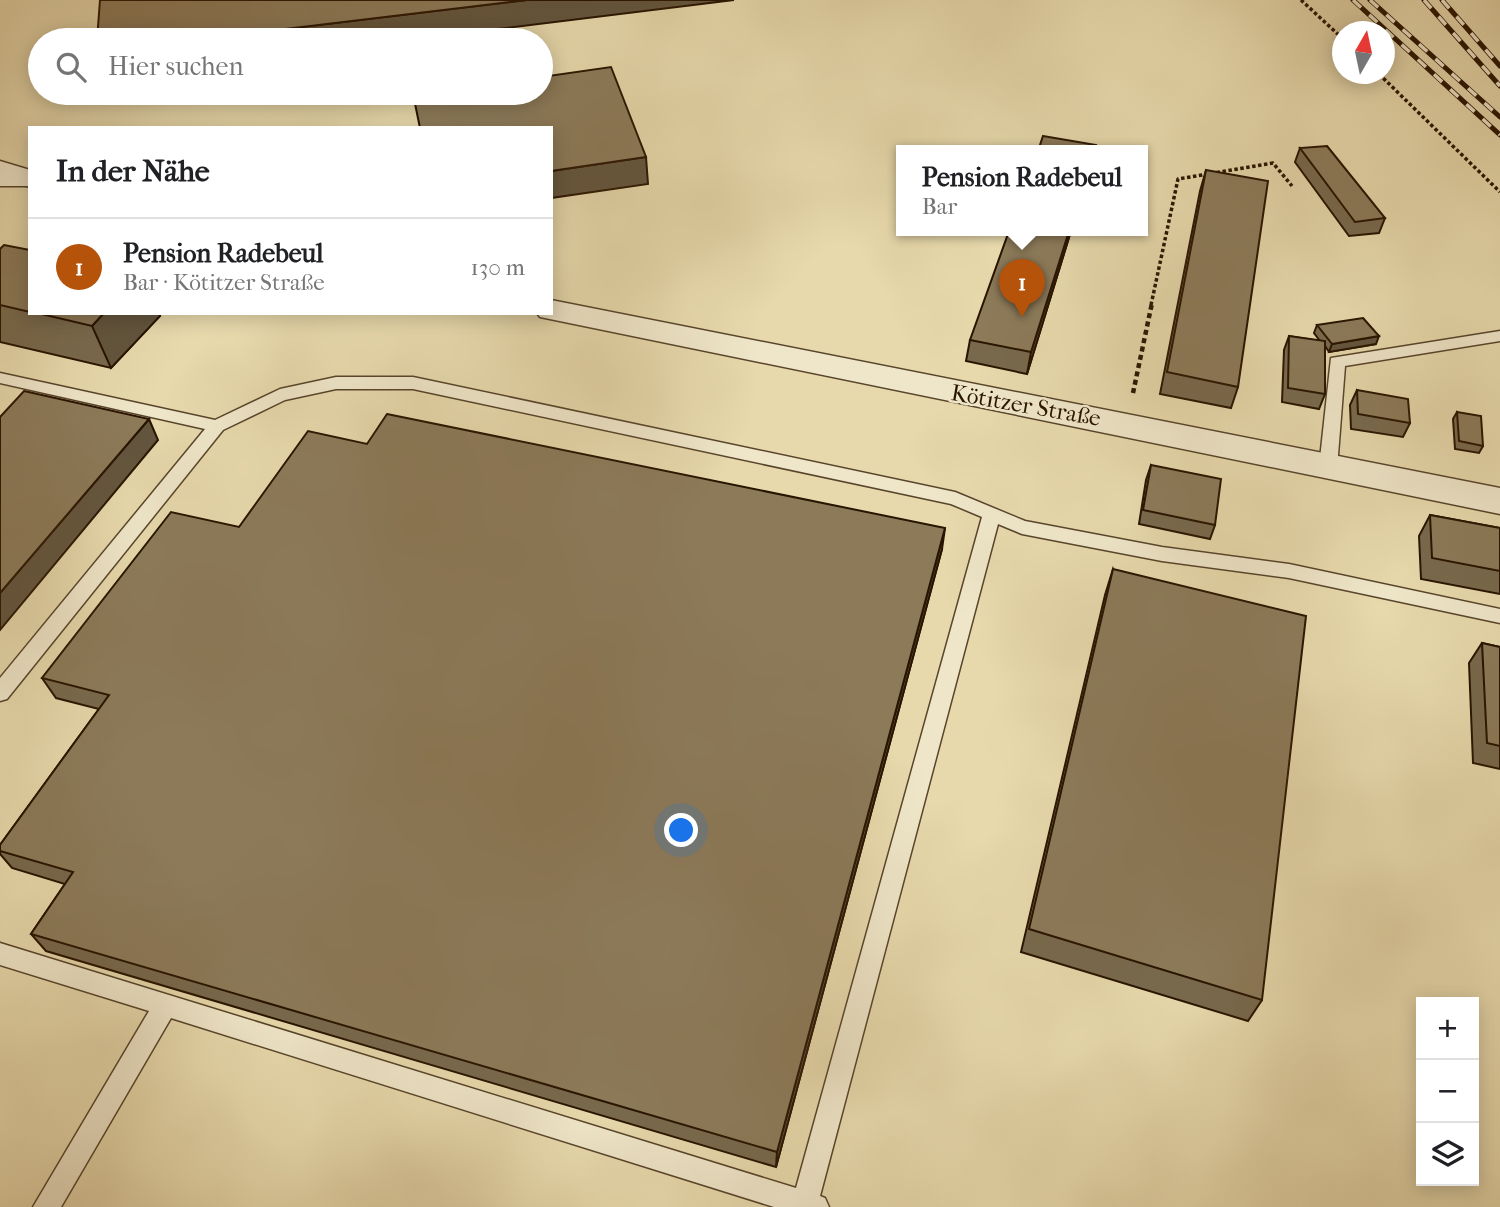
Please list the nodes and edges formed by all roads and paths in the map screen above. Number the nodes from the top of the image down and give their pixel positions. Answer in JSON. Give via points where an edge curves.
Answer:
{"nodes":[{"id":1,"x":1301,"y":0,"type":"edge"},
{"id":2,"x":1332,"y":29,"type":"edge"},
{"id":3,"x":1389,"y":84,"type":"edge"},
{"id":4,"x":0,"y":169,"type":"edge"},
{"id":5,"x":28,"y":179,"type":"edge"},
{"id":6,"x":28,"y":180,"type":"edge"},
{"id":7,"x":0,"y":182,"type":"edge"},
{"id":8,"x":1292,"y":186,"type":"dead end"},
{"id":9,"x":1500,"y":192,"type":"edge"},
{"id":10,"x":553,"y":310,"type":"edge"},
{"id":11,"x":1500,"y":336,"type":"edge"},
{"id":12,"x":0,"y":377,"type":"edge"},
{"id":13,"x":1134,"y":389,"type":"dead end"},
{"id":14,"x":217,"y":426,"type":"junction"},
{"id":15,"x":1328,"y":468,"type":"junction"},
{"id":16,"x":1500,"y":500,"type":"edge"},
{"id":17,"x":992,"y":514,"type":"junction"},
{"id":18,"x":1500,"y":616,"type":"edge"},
{"id":19,"x":0,"y":693,"type":"edge"},
{"id":20,"x":0,"y":954,"type":"edge"},
{"id":21,"x":166,"y":1005,"type":"junction"},
{"id":22,"x":808,"y":1206,"type":"edge"},
{"id":23,"x":47,"y":1207,"type":"edge"}],
"edges":[{"from":1,"to":2,"type":"path"},
{"from":3,"to":9,"type":"path"},
{"from":4,"to":5,"type":"street"},
{"from":6,"to":7,"type":"lane"},
{"from":8,"to":13,"type":"path","via":[[1273,163],[1178,178]]},
{"from":10,"to":15,"type":"street","name":"Kötitzer Straße"},
{"from":11,"to":15,"type":"lane","via":[[1337,362]]},
{"from":12,"to":14,"type":"lane"},
{"from":14,"to":17,"type":"lane","via":[[280,395],[336,383],[413,383],[955,498]]},
{"from":14,"to":19,"type":"lane"},
{"from":15,"to":16,"type":"street","name":"Kötitzer Straße"},
{"from":17,"to":18,"type":"lane","via":[[1023,527],[1162,554],[1289,571]]},
{"from":17,"to":22,"type":"lane"},
{"from":20,"to":21,"type":"lane"},
{"from":21,"to":22,"type":"lane"},
{"from":21,"to":23,"type":"lane"}]}
